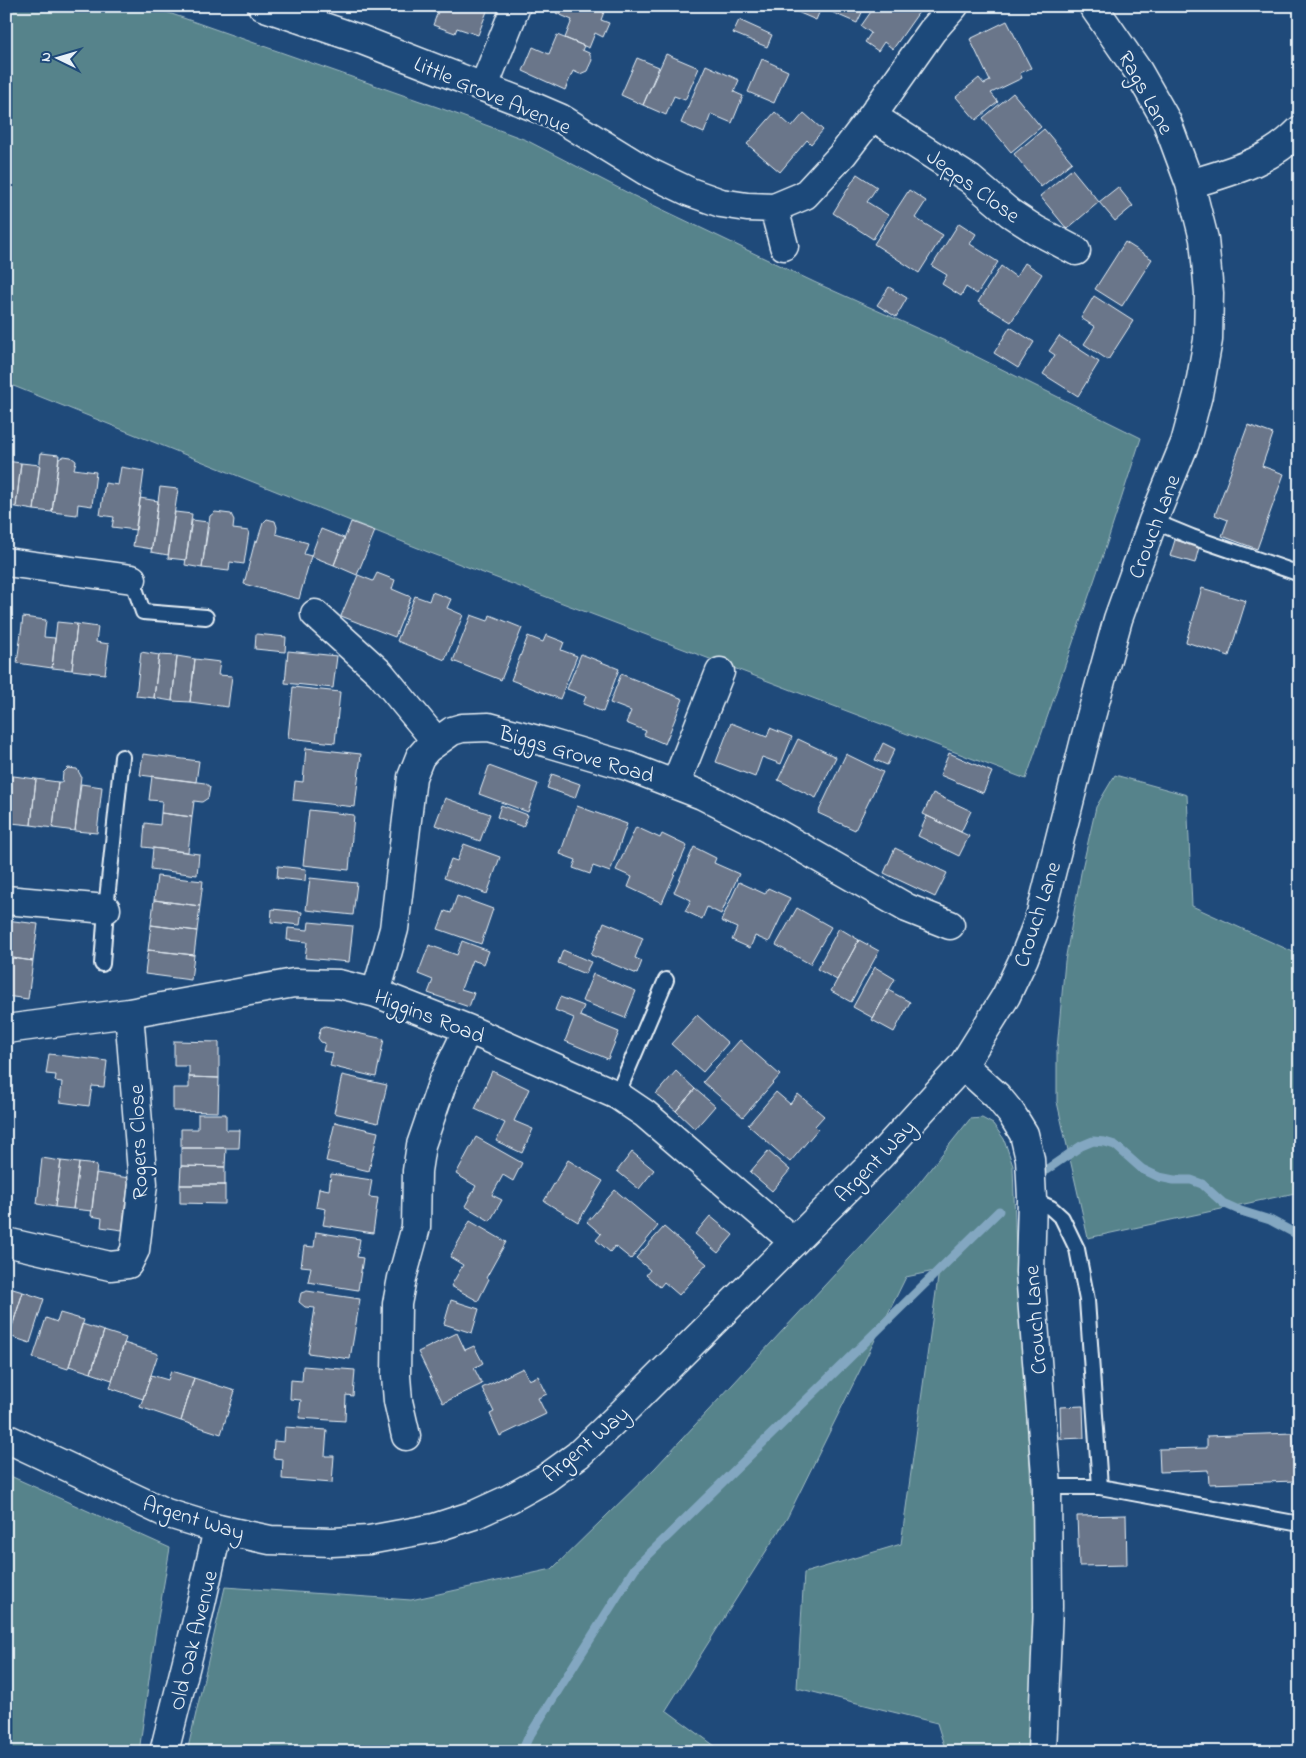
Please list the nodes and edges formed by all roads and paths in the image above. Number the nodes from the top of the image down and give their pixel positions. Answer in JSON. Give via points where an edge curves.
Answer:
{"nodes":[{"id":1,"x":262,"y":6,"type":"edge"},
{"id":2,"x":516,"y":6,"type":"edge"},
{"id":3,"x":954,"y":6,"type":"edge"},
{"id":4,"x":1093,"y":6,"type":"edge"},
{"id":5,"x":484,"y":86,"type":"junction"},
{"id":6,"x":872,"y":116,"type":"junction"},
{"id":7,"x":1300,"y":130,"type":"edge"},
{"id":8,"x":1190,"y":184,"type":"junction"},
{"id":9,"x":774,"y":208,"type":"junction"},
{"id":10,"x":784,"y":246,"type":"dead end"},
{"id":11,"x":1076,"y":252,"type":"dead end"},
{"id":12,"x":1152,"y":521,"type":"junction"},
{"id":13,"x":6,"y":562,"type":"edge"},
{"id":14,"x":1300,"y":574,"type":"edge"},
{"id":15,"x":132,"y":579,"type":"joint"},
{"id":16,"x":315,"y":614,"type":"dead end"},
{"id":17,"x":206,"y":617,"type":"dead end"},
{"id":18,"x":720,"y":672,"type":"dead end"},
{"id":19,"x":436,"y":741,"type":"junction"},
{"id":20,"x":122,"y":757,"type":"dead end"},
{"id":21,"x":676,"y":783,"type":"junction"},
{"id":22,"x":6,"y":900,"type":"edge"},
{"id":23,"x":106,"y":909,"type":"junction"},
{"id":24,"x":950,"y":925,"type":"dead end"},
{"id":25,"x":102,"y":964,"type":"dead end"},
{"id":26,"x":666,"y":980,"type":"dead end"},
{"id":27,"x":376,"y":993,"type":"junction"},
{"id":28,"x":129,"y":1013,"type":"junction"},
{"id":29,"x":6,"y":1029,"type":"edge"},
{"id":30,"x":468,"y":1029,"type":"junction"},
{"id":31,"x":962,"y":1065,"type":"junction"},
{"id":32,"x":617,"y":1095,"type":"junction"},
{"id":33,"x":1032,"y":1199,"type":"junction"},
{"id":34,"x":6,"y":1242,"type":"edge"},
{"id":35,"x":794,"y":1242,"type":"junction"},
{"id":36,"x":406,"y":1436,"type":"dead end"},
{"id":37,"x":6,"y":1438,"type":"edge"},
{"id":38,"x":1047,"y":1487,"type":"junction"},
{"id":39,"x":1100,"y":1487,"type":"junction"},
{"id":40,"x":1300,"y":1524,"type":"edge"},
{"id":41,"x":218,"y":1529,"type":"junction"},
{"id":42,"x":164,"y":1752,"type":"edge"},
{"id":43,"x":1042,"y":1752,"type":"edge"}],
"edges":[{"from":1,"to":5,"type":"street","name":"Little Grove Avenue"},
{"from":2,"to":5,"type":"street"},
{"from":3,"to":6,"type":"street","name":"Little Grove Avenue","via":[[932,31]]},
{"from":4,"to":8,"type":"street","name":"Rags Lane","via":[[1138,71],[1167,122]]},
{"from":5,"to":9,"type":"street","name":"Little Grove Avenue","via":[[560,118],[646,170],[690,192],[721,203]]},
{"from":6,"to":9,"type":"street","name":"Little Grove Avenue","via":[[805,195]]},
{"from":6,"to":11,"type":"street","name":"Jepps Close","via":[[970,179],[1010,213]]},
{"from":7,"to":8,"type":"street","via":[[1264,158]]},
{"from":8,"to":12,"type":"street","name":"Crouch Lane","via":[[1204,239],[1209,293],[1208,340],[1185,443]]},
{"from":9,"to":10,"type":"street"},
{"from":12,"to":14,"type":"lane"},
{"from":12,"to":31,"type":"street","name":"Crouch Lane","via":[[1116,627],[1040,917],[1006,996]]},
{"from":13,"to":15,"type":"street"},
{"from":15,"to":17,"type":"lane","via":[[143,612]]},
{"from":16,"to":19,"type":"street","via":[[380,673]]},
{"from":18,"to":21,"type":"street"},
{"from":19,"to":21,"type":"street","name":"Biggs Grove Road","via":[[462,728],[489,727],[628,766]]},
{"from":19,"to":27,"type":"street","name":"Biggs Grove Road","via":[[420,757],[412,777],[394,929]]},
{"from":20,"to":23,"type":"lane"},
{"from":21,"to":24,"type":"street","name":"Biggs Grove Road","via":[[769,829],[907,908]]},
{"from":22,"to":23,"type":"street"},
{"from":23,"to":25,"type":"lane"},
{"from":26,"to":32,"type":"lane"},
{"from":27,"to":28,"type":"street","name":"Higgins Road","via":[[339,984],[294,983]]},
{"from":27,"to":30,"type":"street","name":"Higgins Road"},
{"from":28,"to":29,"type":"street","name":"Higgins Road"},
{"from":28,"to":34,"type":"street","name":"Rogers Close","via":[[143,1184],[136,1250],[128,1264],[110,1266]]},
{"from":30,"to":32,"type":"street","name":"Higgins Road"},
{"from":30,"to":36,"type":"street","via":[[443,1081],[421,1145],[417,1171],[416,1227],[396,1313],[398,1401]]},
{"from":31,"to":33,"type":"street","name":"Crouch Lane","via":[[1002,1102],[1024,1134],[1030,1159]]},
{"from":31,"to":35,"type":"street","name":"Argent Way"},
{"from":32,"to":35,"type":"street","name":"Higgins Road","via":[[645,1114]]},
{"from":33,"to":38,"type":"street","name":"Crouch Lane","via":[[1030,1272]]},
{"from":33,"to":39,"type":"lane","via":[[1051,1208],[1062,1218],[1077,1249],[1087,1300]]},
{"from":35,"to":41,"type":"street","name":"Argent Way","via":[[578,1455],[509,1499],[434,1528],[369,1540],[270,1540]]},
{"from":37,"to":41,"type":"street","name":"Argent Way","via":[[166,1513]]},
{"from":38,"to":39,"type":"lane"},
{"from":38,"to":43,"type":"street","name":"Crouch Lane","via":[[1048,1607]]},
{"from":39,"to":40,"type":"lane"},
{"from":41,"to":42,"type":"street","name":"Old Oak Avenue"}]}
